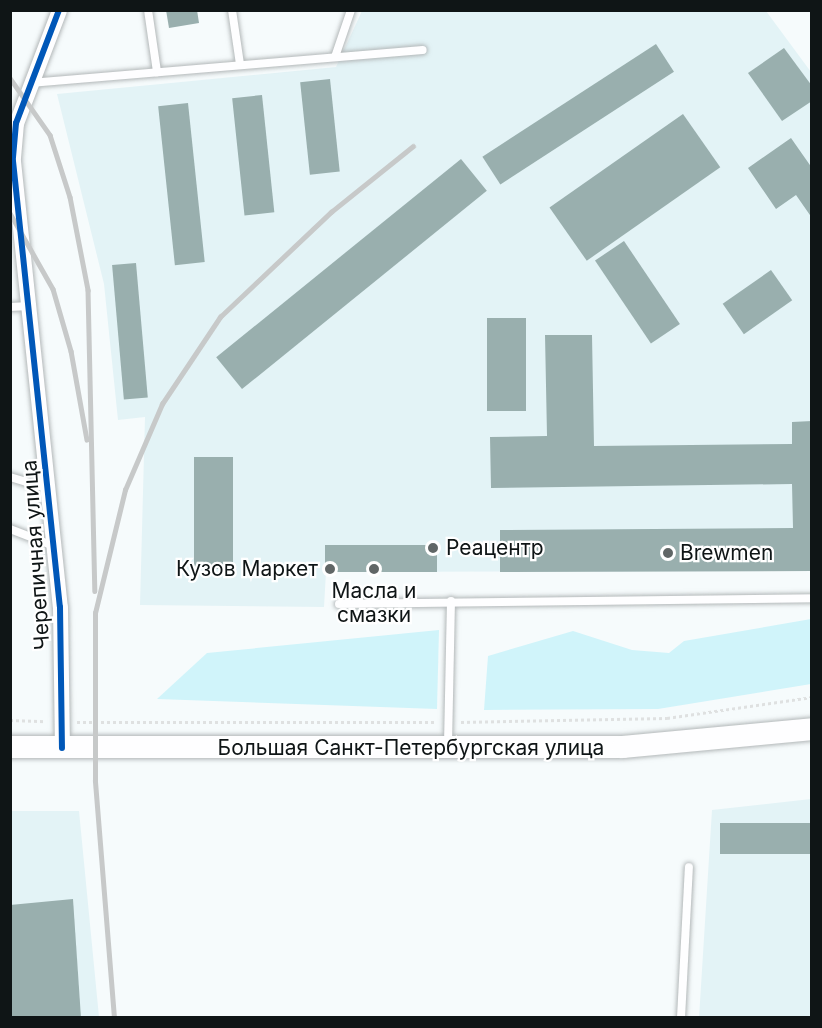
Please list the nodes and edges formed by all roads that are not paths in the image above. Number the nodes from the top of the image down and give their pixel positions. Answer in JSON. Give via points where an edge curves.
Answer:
{"nodes":[{"id":1,"x":59,"y":10,"type":"edge"},
{"id":2,"x":147,"y":10,"type":"edge"},
{"id":3,"x":231,"y":10,"type":"edge"},
{"id":4,"x":351,"y":10,"type":"edge"},
{"id":5,"x":423,"y":50,"type":"dead end"},
{"id":6,"x":335,"y":57,"type":"junction"},
{"id":7,"x":240,"y":64,"type":"junction"},
{"id":8,"x":157,"y":72,"type":"junction"},
{"id":9,"x":29,"y":83,"type":"junction"},
{"id":10,"x":12,"y":159,"type":"edge"},
{"id":11,"x":31,"y":306,"type":"junction"},
{"id":12,"x":10,"y":307,"type":"edge"},
{"id":13,"x":10,"y":477,"type":"edge"},
{"id":14,"x":49,"y":489,"type":"junction"},
{"id":15,"x":10,"y":529,"type":"edge"},
{"id":16,"x":54,"y":547,"type":"junction"},
{"id":17,"x":812,"y":598,"type":"edge"},
{"id":18,"x":451,"y":601,"type":"junction"},
{"id":19,"x":339,"y":604,"type":"dead end"},
{"id":20,"x":812,"y":729,"type":"edge"},
{"id":21,"x":10,"y":747,"type":"edge"},
{"id":22,"x":62,"y":748,"type":"junction"},
{"id":23,"x":448,"y":749,"type":"junction"},
{"id":24,"x":689,"y":867,"type":"dead end"},
{"id":25,"x":681,"y":1017,"type":"edge"}],
"edges":[{"from":1,"to":9,"type":"street","name":"Черепичная улица"},
{"from":2,"to":8,"type":"lane"},
{"from":3,"to":7,"type":"lane"},
{"from":4,"to":6,"type":"lane"},
{"from":5,"to":6,"type":"lane"},
{"from":6,"to":7,"type":"lane"},
{"from":7,"to":8,"type":"lane"},
{"from":8,"to":9,"type":"lane"},
{"from":9,"to":10,"type":"street","name":"Черепичная улица","via":[[15,123]]},
{"from":10,"to":11,"type":"street","name":"Черепичная улица"},
{"from":11,"to":12,"type":"lane"},
{"from":11,"to":14,"type":"street","name":"Черепичная улица"},
{"from":13,"to":14,"type":"lane"},
{"from":14,"to":16,"type":"street","name":"Черепичная улица"},
{"from":15,"to":16,"type":"lane"},
{"from":16,"to":22,"type":"street","name":"Черепичная улица"},
{"from":17,"to":18,"type":"lane"},
{"from":18,"to":19,"type":"lane"},
{"from":18,"to":23,"type":"lane"},
{"from":20,"to":23,"type":"main road","name":"Большая Санкт-Петербургская улица","via":[[622,747]]},
{"from":21,"to":22,"type":"main road","name":"Большая Санкт-Петербургская улица"},
{"from":22,"to":23,"type":"main road","name":"Большая Санкт-Петербургская улица"},
{"from":24,"to":25,"type":"lane"}]}
